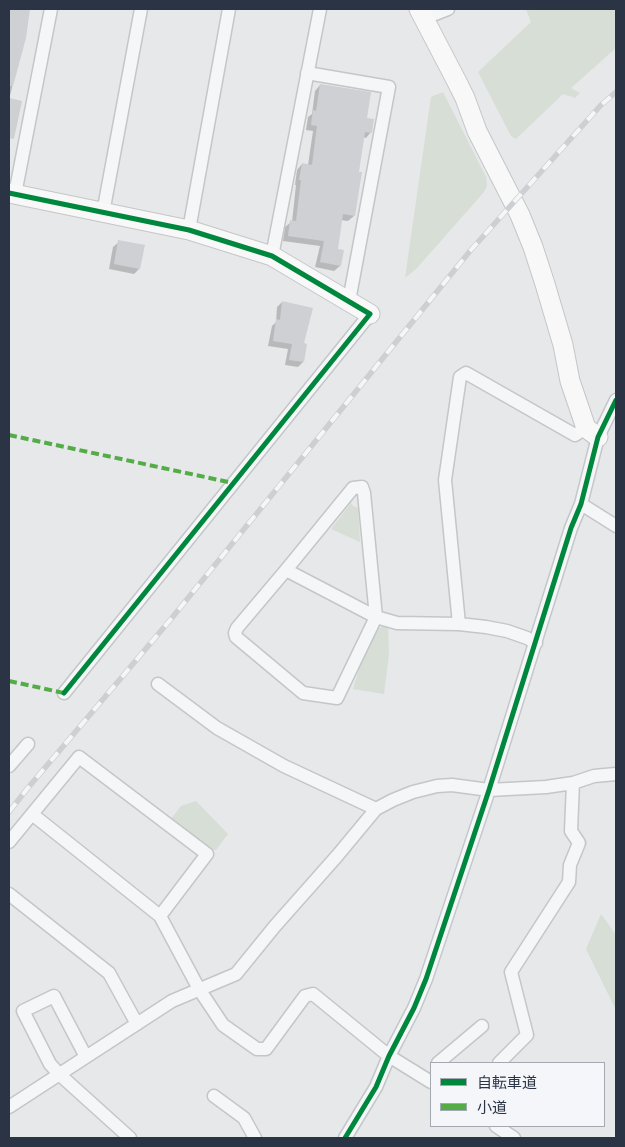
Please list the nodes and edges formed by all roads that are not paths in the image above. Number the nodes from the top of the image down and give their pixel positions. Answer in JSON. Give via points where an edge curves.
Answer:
{"nodes":[{"id":1,"x":51,"y":9,"type":"edge"},
{"id":2,"x":141,"y":9,"type":"edge"},
{"id":3,"x":229,"y":9,"type":"edge"},
{"id":4,"x":320,"y":9,"type":"edge"},
{"id":5,"x":448,"y":9,"type":"edge"},
{"id":6,"x":422,"y":14,"type":"edge"},
{"id":7,"x":307,"y":73,"type":"junction"},
{"id":8,"x":12,"y":194,"type":"edge"},
{"id":9,"x":103,"y":213,"type":"junction"},
{"id":10,"x":189,"y":230,"type":"junction"},
{"id":11,"x":272,"y":256,"type":"junction"},
{"id":12,"x":350,"y":302,"type":"junction"},
{"id":13,"x":370,"y":314,"type":"joint"},
{"id":14,"x":615,"y":404,"type":"edge"},
{"id":15,"x":592,"y":433,"type":"junction"},
{"id":16,"x":581,"y":504,"type":"junction"},
{"id":17,"x":616,"y":526,"type":"edge"},
{"id":18,"x":286,"y":570,"type":"junction"},
{"id":19,"x":376,"y":617,"type":"junction"},
{"id":20,"x":459,"y":624,"type":"junction"},
{"id":21,"x":536,"y":644,"type":"junction"},
{"id":22,"x":158,"y":684,"type":"dead end"},
{"id":23,"x":64,"y":693,"type":"dead end"},
{"id":24,"x":28,"y":744,"type":"dead end"},
{"id":25,"x":9,"y":766,"type":"edge"},
{"id":26,"x":616,"y":773,"type":"edge"},
{"id":27,"x":573,"y":784,"type":"junction"},
{"id":28,"x":489,"y":790,"type":"junction"},
{"id":29,"x":376,"y":809,"type":"junction"},
{"id":30,"x":32,"y":814,"type":"junction"},
{"id":31,"x":9,"y":842,"type":"edge"},
{"id":32,"x":9,"y":894,"type":"edge"},
{"id":33,"x":160,"y":916,"type":"junction"},
{"id":34,"x":199,"y":989,"type":"junction"},
{"id":35,"x":137,"y":1024,"type":"junction"},
{"id":36,"x":482,"y":1026,"type":"dead end"},
{"id":37,"x":390,"y":1056,"type":"junction"},
{"id":38,"x":86,"y":1057,"type":"junction"},
{"id":39,"x":439,"y":1062,"type":"edge"},
{"id":40,"x":500,"y":1062,"type":"edge"},
{"id":41,"x":59,"y":1074,"type":"junction"},
{"id":42,"x":428,"y":1076,"type":"edge"},
{"id":43,"x":214,"y":1096,"type":"dead end"},
{"id":44,"x":9,"y":1107,"type":"edge"},
{"id":45,"x":498,"y":1127,"type":"edge"},
{"id":46,"x":130,"y":1138,"type":"edge"},
{"id":47,"x":255,"y":1138,"type":"edge"},
{"id":48,"x":346,"y":1138,"type":"edge"},
{"id":49,"x":514,"y":1138,"type":"edge"}],
"edges":[{"from":1,"to":8,"type":"street"},
{"from":2,"to":9,"type":"street"},
{"from":3,"to":10,"type":"street"},
{"from":4,"to":7,"type":"street"},
{"from":5,"to":6,"type":"street"},
{"from":6,"to":15,"type":"street","via":[[465,98],[533,247],[563,345],[570,381]]},
{"from":7,"to":11,"type":"street"},
{"from":7,"to":12,"type":"street","via":[[389,87]]},
{"from":8,"to":9,"type":"street"},
{"from":9,"to":10,"type":"street"},
{"from":10,"to":11,"type":"street"},
{"from":11,"to":12,"type":"street"},
{"from":12,"to":13,"type":"street"},
{"from":13,"to":23,"type":"street"},
{"from":14,"to":15,"type":"street"},
{"from":15,"to":16,"type":"street"},
{"from":15,"to":20,"type":"street","via":[[575,435],[466,373],[460,377],[445,480]]},
{"from":16,"to":17,"type":"street"},
{"from":16,"to":21,"type":"street"},
{"from":18,"to":19,"type":"street"},
{"from":18,"to":19,"type":"street","via":[[353,488],[362,487]]},
{"from":18,"to":19,"type":"street","via":[[235,633],[303,693],[338,698]]},
{"from":19,"to":20,"type":"street","via":[[397,623]]},
{"from":20,"to":21,"type":"street","via":[[507,631]]},
{"from":21,"to":28,"type":"street"},
{"from":22,"to":29,"type":"street","via":[[217,728],[284,766]]},
{"from":24,"to":25,"type":"street"},
{"from":26,"to":27,"type":"street","via":[[594,776]]},
{"from":27,"to":28,"type":"street"},
{"from":27,"to":40,"type":"street","via":[[571,831],[579,843],[570,865],[569,882],[511,972],[527,1035]]},
{"from":28,"to":29,"type":"street","via":[[437,786],[413,792]]},
{"from":28,"to":37,"type":"street","via":[[426,979]]},
{"from":29,"to":34,"type":"street","via":[[236,974]]},
{"from":30,"to":31,"type":"street"},
{"from":30,"to":33,"type":"street"},
{"from":30,"to":33,"type":"street","via":[[80,758],[207,854]]},
{"from":32,"to":35,"type":"street","via":[[109,973]]},
{"from":33,"to":34,"type":"street"},
{"from":34,"to":35,"type":"street","via":[[172,1001]]},
{"from":34,"to":37,"type":"street","via":[[223,1025],[257,1049],[266,1049],[305,996],[313,994]]},
{"from":35,"to":38,"type":"street"},
{"from":36,"to":39,"type":"street"},
{"from":37,"to":42,"type":"street"},
{"from":37,"to":48,"type":"street"},
{"from":38,"to":41,"type":"street"},
{"from":38,"to":41,"type":"street","via":[[54,996],[23,1011],[50,1064]]},
{"from":41,"to":44,"type":"street"},
{"from":41,"to":46,"type":"street"},
{"from":43,"to":47,"type":"street","via":[[244,1118]]},
{"from":45,"to":49,"type":"street"}]}
